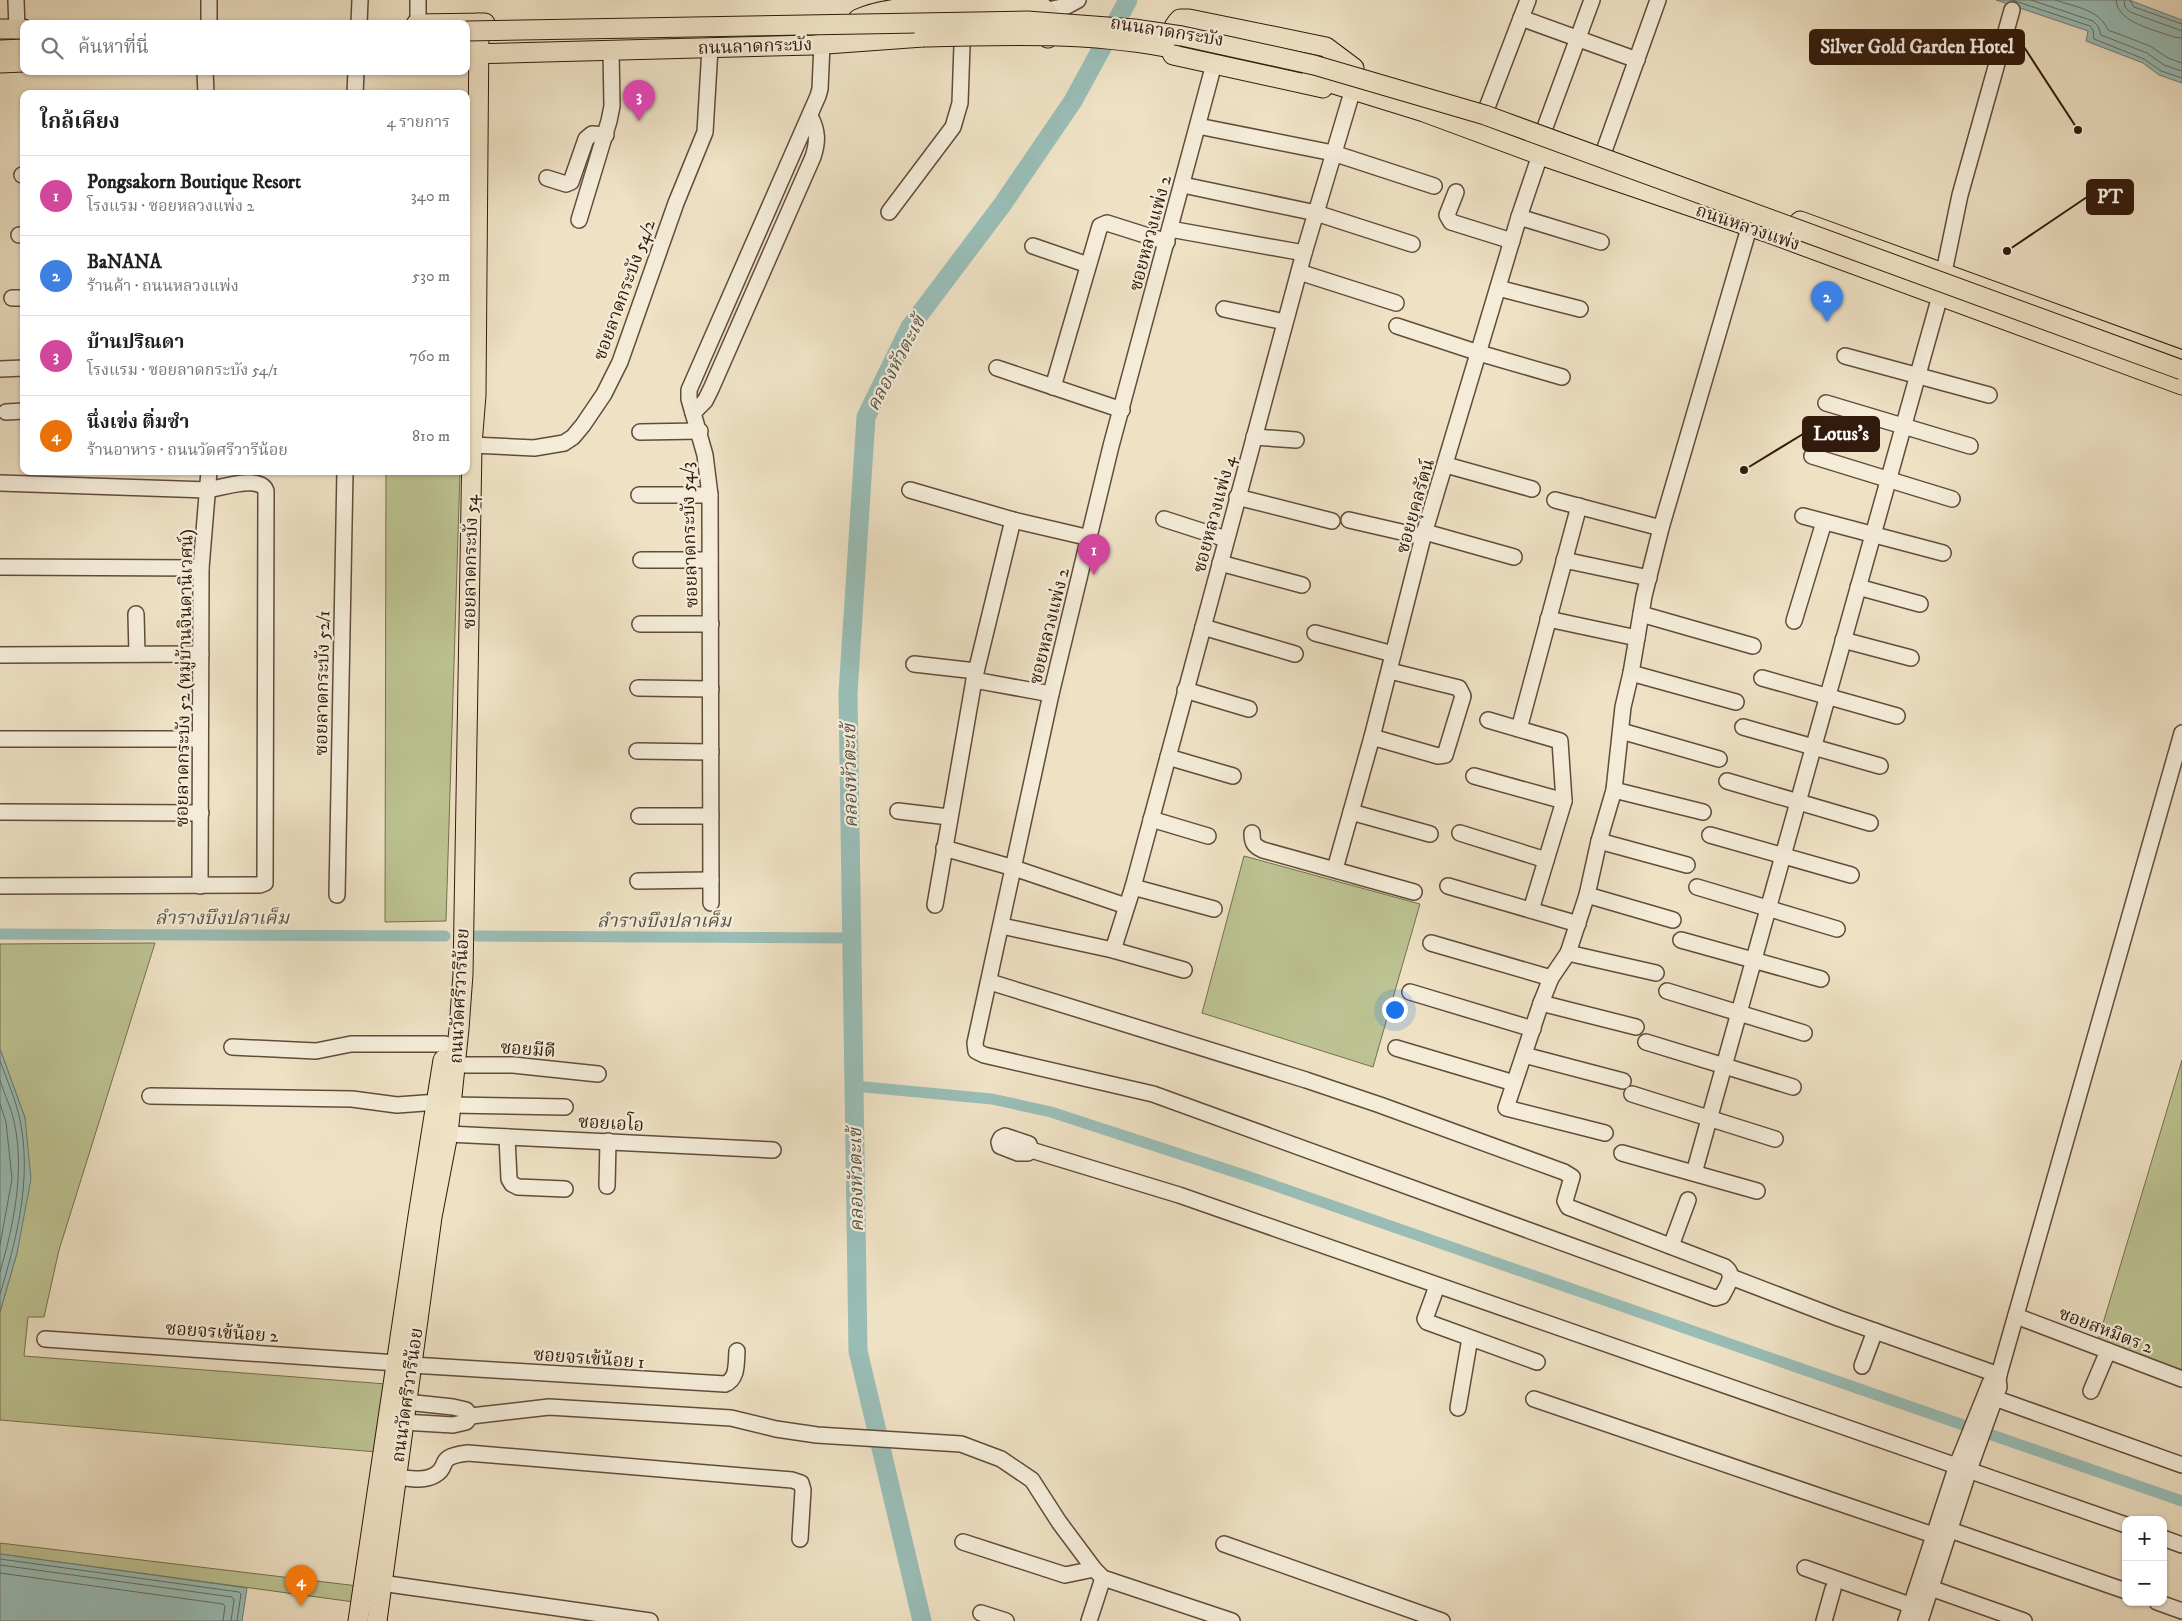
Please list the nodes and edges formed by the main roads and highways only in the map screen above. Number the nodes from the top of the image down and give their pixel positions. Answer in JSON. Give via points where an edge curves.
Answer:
{"nodes":[{"id":1,"x":969,"y":3,"type":"edge"},
{"id":2,"x":858,"y":19,"type":"junction"},
{"id":3,"x":472,"y":27,"type":"edge"},
{"id":4,"x":923,"y":28,"type":"junction"},
{"id":5,"x":857,"y":42,"type":"junction"},
{"id":6,"x":20,"y":49,"type":"edge"},
{"id":7,"x":0,"y":50,"type":"edge"},
{"id":8,"x":470,"y":50,"type":"edge"},
{"id":9,"x":20,"y":62,"type":"edge"},
{"id":10,"x":0,"y":63,"type":"edge"},
{"id":11,"x":1313,"y":68,"type":"junction"},
{"id":12,"x":1354,"y":68,"type":"junction"},
{"id":13,"x":1352,"y":89,"type":"junction"},
{"id":14,"x":472,"y":247,"type":"edge"},
{"id":15,"x":2182,"y":360,"type":"edge"},
{"id":16,"x":2178,"y":379,"type":"edge"},
{"id":17,"x":463,"y":920,"type":"junction"},
{"id":18,"x":445,"y":1103,"type":"junction"},
{"id":19,"x":404,"y":1364,"type":"junction"},
{"id":20,"x":358,"y":1621,"type":"edge"},
{"id":21,"x":377,"y":1621,"type":"edge"}],
"edges":[{"from":1,"to":2,"type":"main road","via":[[887,9]]},
{"from":1,"to":5,"type":"main road","via":[[1039,6],[1048,10],[1050,15],[1049,37],[1042,43],[876,46]]},
{"from":2,"to":3,"type":"main road","name":"ถนนลาดกระบัง"},
{"from":2,"to":4,"type":"main road","name":"ถนนลาดกระบัง"},
{"from":3,"to":8,"type":"main road","name":"ซอยลาดกระบัง 54"},
{"from":3,"to":16,"type":"main road","bridge":true,"via":[[1027,21],[1182,36],[1314,65],[1485,115]]},
{"from":4,"to":5,"type":"main road","name":"ถนนลาดกระบัง"},
{"from":4,"to":11,"type":"main road","name":"ถนนลาดกระบัง","via":[[1036,17],[1157,27],[1213,37]]},
{"from":5,"to":8,"type":"main road","name":"ถนนลาดกระบัง","via":[[611,51]]},
{"from":6,"to":7,"type":"main road"},
{"from":8,"to":14,"type":"main road","name":"ซอยลาดกระบัง 54"},
{"from":8,"to":16,"type":"main road","via":[[1010,28],[1099,32],[1230,51],[1308,69],[1383,92],[1885,267],[2050,327]]},
{"from":9,"to":10,"type":"main road"},
{"from":11,"to":12,"type":"main road","name":"ถนนหลวงแพ่ง"},
{"from":11,"to":13,"type":"main road","name":"ถนนหลวงแพ่ง"},
{"from":12,"to":13,"type":"main road","via":[[1326,47],[1180,19],[1173,29],[1169,47],[1173,55],[1308,85]]},
{"from":12,"to":15,"type":"main road","name":"ถนนหลวงแพ่ง","via":[[1604,151]]},
{"from":13,"to":16,"type":"main road","name":"ถนนหลวงแพ่ง"},
{"from":14,"to":17,"type":"main road","name":"ซอยลาดกระบัง 54","via":[[476,395],[472,445]]},
{"from":17,"to":18,"type":"main road","name":"ถนนวัดศรีวารีน้อย","via":[[445,1044]]},
{"from":17,"to":18,"type":"main road","name":"ถนนวัดศรีวารีน้อย","via":[[463,974],[455,1065]]},
{"from":18,"to":19,"type":"main road","name":"ถนนวัดศรีวารีน้อย","via":[[422,1188]]},
{"from":18,"to":19,"type":"main road","name":"ถนนวัดศรีวารีน้อย","via":[[448,1134]]},
{"from":19,"to":20,"type":"main road","name":"ถนนวัดศรีวารีน้อย"},
{"from":19,"to":21,"type":"main road","name":"ถนนวัดศรีวารีน้อย","via":[[406,1402]]}]}
